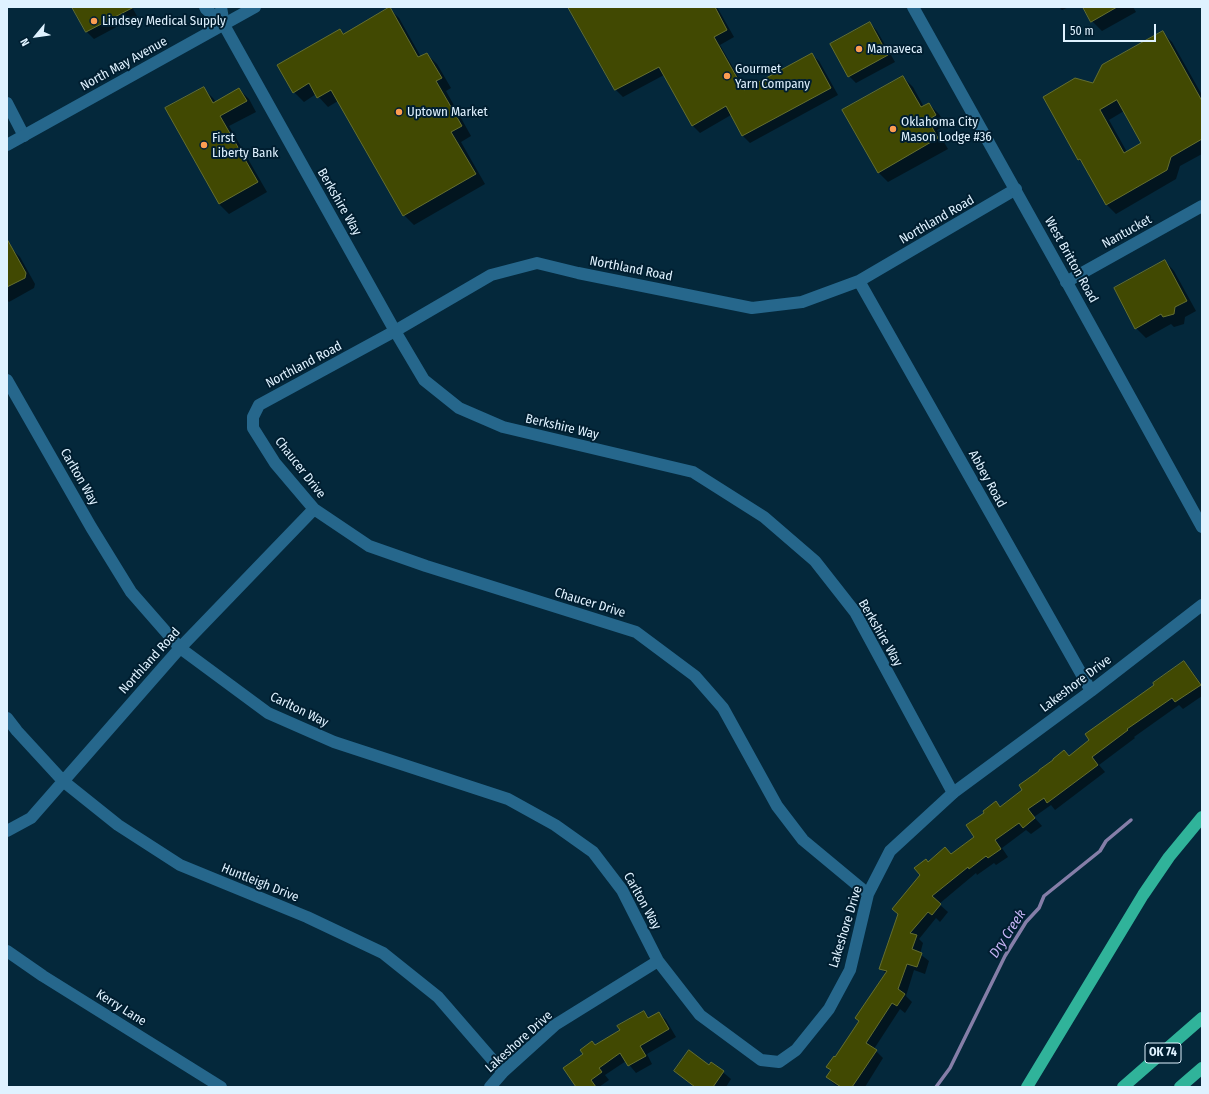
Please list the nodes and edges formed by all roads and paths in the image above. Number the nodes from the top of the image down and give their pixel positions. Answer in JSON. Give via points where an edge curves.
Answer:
{"nodes":[{"id":1,"x":205,"y":7,"type":"edge"},
{"id":2,"x":221,"y":7,"type":"edge"},
{"id":3,"x":255,"y":7,"type":"edge"},
{"id":4,"x":913,"y":7,"type":"edge"},
{"id":5,"x":224,"y":25,"type":"junction"},
{"id":6,"x":7,"y":103,"type":"edge"},
{"id":7,"x":24,"y":136,"type":"junction"},
{"id":8,"x":7,"y":145,"type":"edge"},
{"id":9,"x":1016,"y":189,"type":"junction"},
{"id":10,"x":1202,"y":206,"type":"edge"},
{"id":11,"x":859,"y":281,"type":"junction"},
{"id":12,"x":1066,"y":282,"type":"junction"},
{"id":13,"x":395,"y":331,"type":"junction"},
{"id":14,"x":7,"y":380,"type":"edge"},
{"id":15,"x":253,"y":417,"type":"joint"},
{"id":16,"x":314,"y":509,"type":"junction"},
{"id":17,"x":1202,"y":527,"type":"edge"},
{"id":18,"x":1202,"y":605,"type":"edge"},
{"id":19,"x":180,"y":648,"type":"junction"},
{"id":20,"x":1091,"y":691,"type":"junction"},
{"id":21,"x":7,"y":718,"type":"edge"},
{"id":22,"x":63,"y":781,"type":"junction"},
{"id":23,"x":952,"y":793,"type":"junction"},
{"id":24,"x":1202,"y":816,"type":"edge"},
{"id":25,"x":7,"y":831,"type":"edge"},
{"id":26,"x":868,"y":894,"type":"junction"},
{"id":27,"x":7,"y":951,"type":"edge"},
{"id":28,"x":658,"y":961,"type":"junction"},
{"id":29,"x":1202,"y":1018,"type":"edge"},
{"id":30,"x":1202,"y":1068,"type":"edge"},
{"id":31,"x":503,"y":1072,"type":"junction"},
{"id":32,"x":220,"y":1087,"type":"edge"},
{"id":33,"x":490,"y":1087,"type":"edge"},
{"id":34,"x":1027,"y":1087,"type":"edge"},
{"id":35,"x":1123,"y":1087,"type":"edge"},
{"id":36,"x":1180,"y":1087,"type":"edge"}],
"edges":[{"from":1,"to":5,"type":"street"},
{"from":2,"to":5,"type":"street"},
{"from":3,"to":5,"type":"street","name":"North May Avenue"},
{"from":4,"to":9,"type":"street","name":"West Britton Road"},
{"from":5,"to":7,"type":"street","name":"North May Avenue"},
{"from":5,"to":13,"type":"street","name":"Berkshire Way"},
{"from":6,"to":7,"type":"street"},
{"from":7,"to":8,"type":"street","name":"North May Avenue"},
{"from":9,"to":11,"type":"street","name":"Northland Road"},
{"from":9,"to":12,"type":"street","name":"West Britton Road"},
{"from":10,"to":12,"type":"street","name":"Nantucket"},
{"from":11,"to":13,"type":"street","name":"Northland Road","via":[[802,302],[752,308],[537,263],[491,275]]},
{"from":11,"to":20,"type":"street","name":"Abbey Road"},
{"from":12,"to":17,"type":"street","name":"West Britton Road"},
{"from":13,"to":15,"type":"street","name":"Northland Road","via":[[259,405]]},
{"from":13,"to":23,"type":"street","name":"Berkshire Way","via":[[424,380],[459,408],[503,428],[692,472],[764,517],[815,561],[855,612]]},
{"from":14,"to":19,"type":"street","name":"Carlton Way","via":[[131,592]]},
{"from":15,"to":16,"type":"street","name":"Chaucer Drive","via":[[253,428],[275,462]]},
{"from":16,"to":19,"type":"street","name":"Northland Road"},
{"from":16,"to":26,"type":"street","name":"Chaucer Drive","via":[[369,546],[636,632],[695,676],[723,708],[777,806],[803,840]]},
{"from":18,"to":20,"type":"street","name":"Lakeshore Drive"},
{"from":19,"to":22,"type":"street","name":"Northland Road"},
{"from":19,"to":28,"type":"street","name":"Carlton Way","via":[[268,713],[334,742],[508,799],[555,825],[593,852],[622,890]]},
{"from":20,"to":23,"type":"street","name":"Lakeshore Drive"},
{"from":21,"to":22,"type":"street","name":"Huntleigh Drive"},
{"from":22,"to":25,"type":"street","name":"Northland Road","via":[[31,818]]},
{"from":22,"to":31,"type":"street","name":"Huntleigh Drive","via":[[118,825],[180,865],[307,917],[383,953],[438,998]]},
{"from":23,"to":26,"type":"street","name":"Lakeshore Drive","via":[[890,851]]},
{"from":24,"to":34,"type":"highway","via":[[1169,857],[1144,895]]},
{"from":26,"to":28,"type":"street","name":"Lakeshore Drive","via":[[850,970],[829,1010],[796,1050],[779,1062],[761,1060],[700,1015]]},
{"from":27,"to":32,"type":"street","name":"Kerry Lane"},
{"from":28,"to":31,"type":"street","name":"Lakeshore Drive","via":[[555,1025]]},
{"from":29,"to":35,"type":"highway","number":"OK 74"},
{"from":30,"to":36,"type":"highway","number":"OK 74"},
{"from":31,"to":33,"type":"street","name":"Lakeshore Drive"}]}
